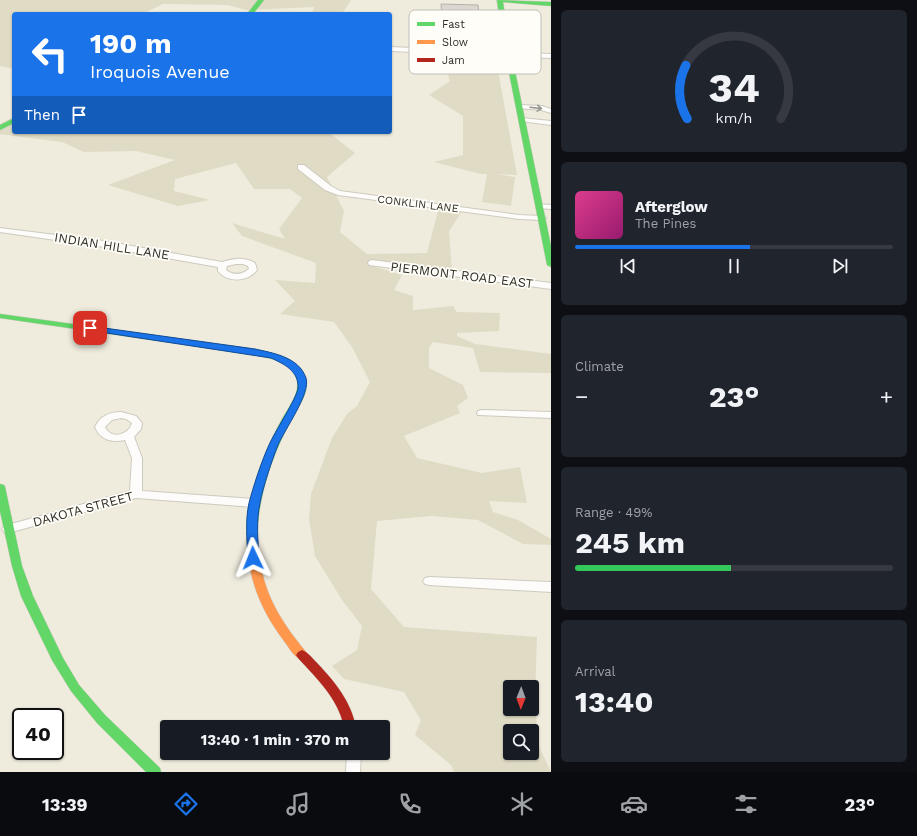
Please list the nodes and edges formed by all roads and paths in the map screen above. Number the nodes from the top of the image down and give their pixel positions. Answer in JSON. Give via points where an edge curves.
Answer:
{"nodes":[{"id":1,"x":261,"y":0,"type":"edge"},
{"id":2,"x":500,"y":0,"type":"edge"},
{"id":3,"x":551,"y":4,"type":"edge"},
{"id":4,"x":502,"y":10,"type":"edge"},
{"id":5,"x":252,"y":12,"type":"edge"},
{"id":6,"x":392,"y":49,"type":"edge"},
{"id":7,"x":409,"y":50,"type":"edge"},
{"id":8,"x":541,"y":56,"type":"edge"},
{"id":9,"x":551,"y":56,"type":"edge"},
{"id":10,"x":513,"y":74,"type":"edge"},
{"id":11,"x":520,"y":107,"type":"junction"},
{"id":12,"x":551,"y":111,"type":"edge"},
{"id":13,"x":522,"y":120,"type":"junction"},
{"id":14,"x":12,"y":121,"type":"edge"},
{"id":15,"x":551,"y":123,"type":"edge"},
{"id":16,"x":0,"y":128,"type":"edge"},
{"id":17,"x":301,"y":167,"type":"dead end"},
{"id":18,"x":540,"y":206,"type":"junction"},
{"id":19,"x":551,"y":207,"type":"edge"},
{"id":20,"x":542,"y":218,"type":"junction"},
{"id":21,"x":0,"y":230,"type":"edge"},
{"id":22,"x":372,"y":263,"type":"dead end"},
{"id":23,"x":223,"y":265,"type":"dead end"},
{"id":24,"x":551,"y":265,"type":"edge"},
{"id":25,"x":551,"y":286,"type":"edge"},
{"id":26,"x":0,"y":316,"type":"edge"},
{"id":27,"x":482,"y":413,"type":"dead end"},
{"id":28,"x":551,"y":415,"type":"edge"},
{"id":29,"x":128,"y":435,"type":"dead end"},
{"id":30,"x":0,"y":487,"type":"edge"},
{"id":31,"x":136,"y":494,"type":"junction"},
{"id":32,"x":254,"y":503,"type":"junction"},
{"id":33,"x":8,"y":529,"type":"junction"},
{"id":34,"x":429,"y":581,"type":"dead end"},
{"id":35,"x":551,"y":587,"type":"edge"},
{"id":36,"x":349,"y":720,"type":"edge"},
{"id":37,"x":354,"y":760,"type":"edge"},
{"id":38,"x":155,"y":772,"type":"edge"},
{"id":39,"x":353,"y":772,"type":"edge"}],
"edges":[{"from":1,"to":5,"type":"street"},
{"from":2,"to":3,"type":"street"},
{"from":2,"to":4,"type":"street"},
{"from":6,"to":7,"type":"street"},
{"from":8,"to":9,"type":"street"},
{"from":10,"to":11,"type":"street"},
{"from":11,"to":12,"type":"street","one_way":true},
{"from":11,"to":13,"type":"street"},
{"from":13,"to":15,"type":"street"},
{"from":13,"to":18,"type":"street"},
{"from":14,"to":16,"type":"street"},
{"from":17,"to":20,"type":"street","name":"CONKLIN LANE","via":[[338,193]]},
{"from":18,"to":19,"type":"street"},
{"from":18,"to":20,"type":"street"},
{"from":20,"to":24,"type":"street"},
{"from":21,"to":23,"type":"street","name":"INDIAN HILL LANE","via":[[104,244]]},
{"from":22,"to":25,"type":"street","name":"PIERMONT ROAD EAST"},
{"from":26,"to":32,"type":"street","via":[[255,352],[286,361],[301,378],[302,389],[273,445]]},
{"from":27,"to":28,"type":"street"},
{"from":29,"to":31,"type":"street","via":[[137,458]]},
{"from":30,"to":33,"type":"street"},
{"from":31,"to":32,"type":"street","name":"DAKOTA STREET"},
{"from":31,"to":33,"type":"street","name":"DAKOTA STREET"},
{"from":32,"to":36,"type":"street","via":[[253,558],[259,586],[271,614],[291,642],[336,693]]},
{"from":33,"to":38,"type":"street","via":[[27,596],[61,666],[75,688],[101,719]]},
{"from":34,"to":35,"type":"street"},
{"from":37,"to":39,"type":"street"}]}
